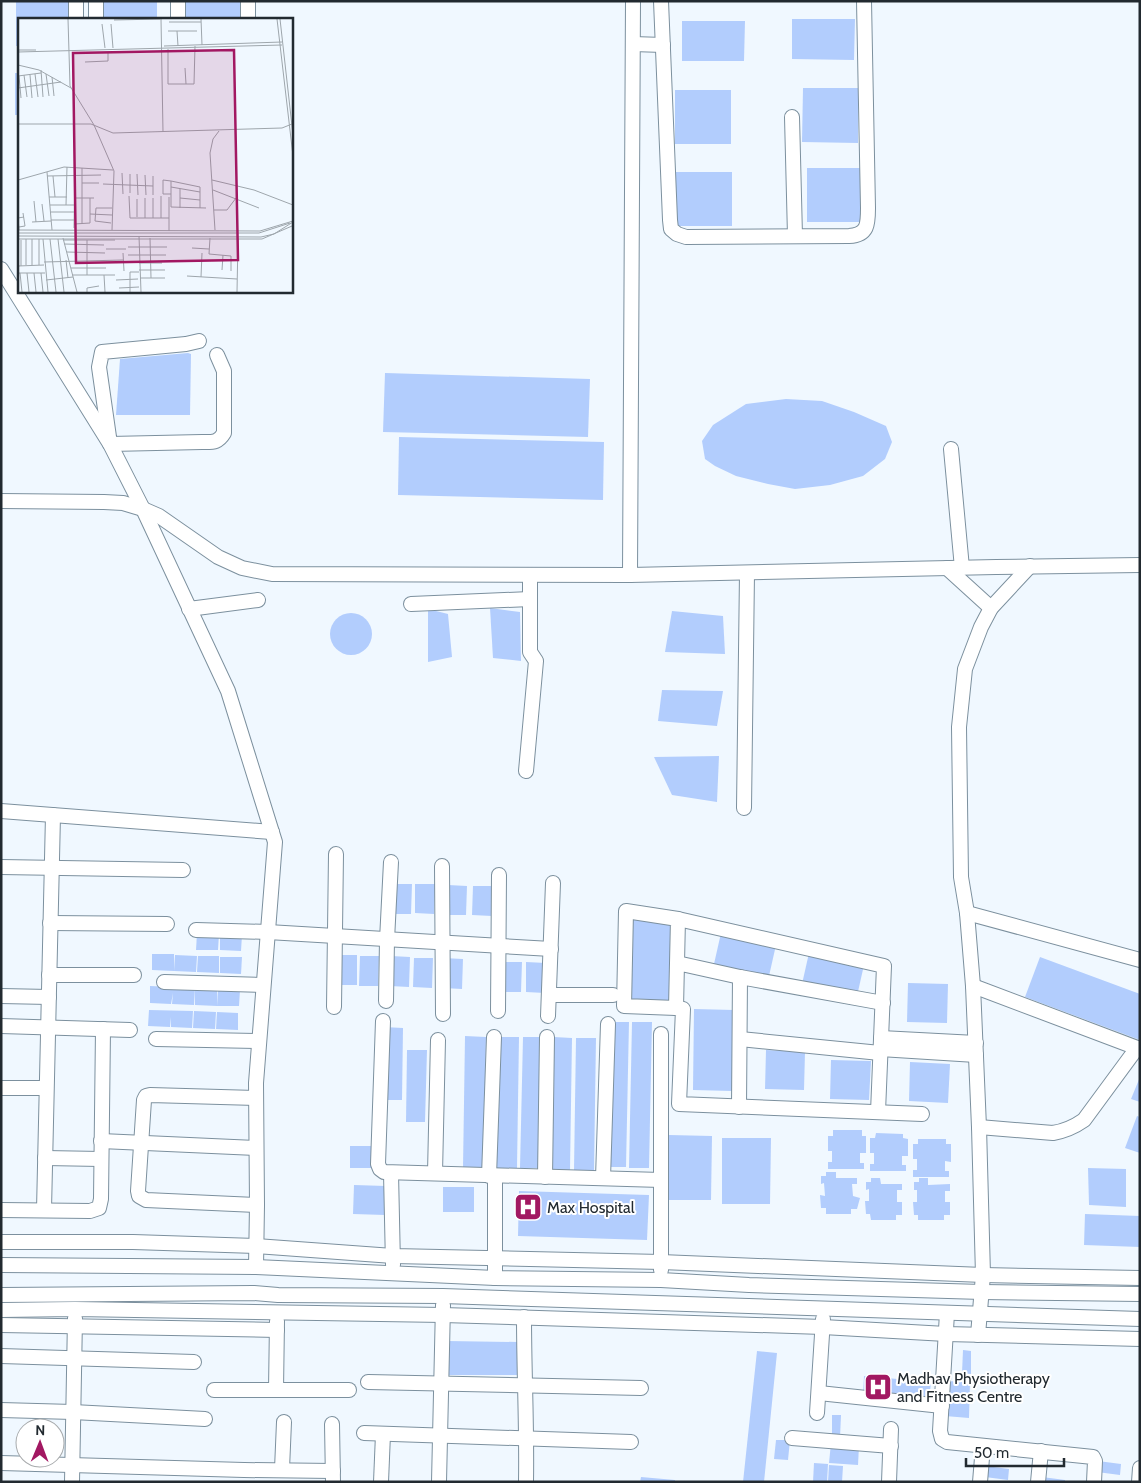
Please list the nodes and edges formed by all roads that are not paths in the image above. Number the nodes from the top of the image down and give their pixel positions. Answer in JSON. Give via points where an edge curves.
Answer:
{"nodes":[{"id":1,"x":76,"y":1,"type":"edge"},
{"id":2,"x":96,"y":1,"type":"edge"},
{"id":3,"x":178,"y":1,"type":"edge"},
{"id":4,"x":248,"y":1,"type":"edge"},
{"id":5,"x":633,"y":1,"type":"edge"},
{"id":6,"x":661,"y":1,"type":"edge"},
{"id":7,"x":864,"y":1,"type":"edge"},
{"id":8,"x":76,"y":18,"type":"edge"},
{"id":9,"x":96,"y":18,"type":"edge"},
{"id":10,"x":178,"y":18,"type":"edge"},
{"id":11,"x":248,"y":18,"type":"edge"},
{"id":12,"x":633,"y":44,"type":"junction"},
{"id":13,"x":663,"y":45,"type":"junction"},
{"id":14,"x":792,"y":117,"type":"dead end"},
{"id":15,"x":795,"y":236,"type":"junction"},
{"id":16,"x":1,"y":269,"type":"edge"},
{"id":17,"x":199,"y":341,"type":"dead end"},
{"id":18,"x":217,"y":356,"type":"dead end"},
{"id":19,"x":110,"y":444,"type":"junction"},
{"id":20,"x":951,"y":449,"type":"dead end"},
{"id":21,"x":1,"y":501,"type":"edge"},
{"id":22,"x":144,"y":509,"type":"junction"},
{"id":23,"x":1140,"y":565,"type":"edge"},
{"id":24,"x":1030,"y":566,"type":"junction"},
{"id":25,"x":947,"y":568,"type":"junction"},
{"id":26,"x":962,"y":568,"type":"junction"},
{"id":27,"x":747,"y":573,"type":"junction"},
{"id":28,"x":530,"y":575,"type":"junction"},
{"id":29,"x":630,"y":575,"type":"junction"},
{"id":30,"x":530,"y":599,"type":"junction"},
{"id":31,"x":258,"y":600,"type":"dead end"},
{"id":32,"x":411,"y":604,"type":"dead end"},
{"id":33,"x":991,"y":608,"type":"junction"},
{"id":34,"x":190,"y":609,"type":"junction"},
{"id":35,"x":526,"y":771,"type":"dead end"},
{"id":36,"x":744,"y":808,"type":"dead end"},
{"id":37,"x":1,"y":811,"type":"edge"},
{"id":38,"x":53,"y":815,"type":"junction"},
{"id":39,"x":272,"y":832,"type":"junction"},
{"id":40,"x":336,"y":854,"type":"dead end"},
{"id":41,"x":391,"y":862,"type":"dead end"},
{"id":42,"x":442,"y":866,"type":"dead end"},
{"id":43,"x":1,"y":867,"type":"edge"},
{"id":44,"x":52,"y":868,"type":"junction"},
{"id":45,"x":183,"y":870,"type":"dead end"},
{"id":46,"x":499,"y":875,"type":"dead end"},
{"id":47,"x":553,"y":883,"type":"dead end"},
{"id":48,"x":967,"y":913,"type":"junction"},
{"id":49,"x":678,"y":919,"type":"junction"},
{"id":50,"x":50,"y":923,"type":"junction"},
{"id":51,"x":167,"y":924,"type":"dead end"},
{"id":52,"x":196,"y":930,"type":"dead end"},
{"id":53,"x":268,"y":932,"type":"junction"},
{"id":54,"x":335,"y":936,"type":"junction"},
{"id":55,"x":387,"y":940,"type":"junction"},
{"id":56,"x":442,"y":942,"type":"junction"},
{"id":57,"x":498,"y":945,"type":"junction"},
{"id":58,"x":551,"y":948,"type":"junction"},
{"id":59,"x":1140,"y":960,"type":"edge"},
{"id":60,"x":677,"y":963,"type":"junction"},
{"id":61,"x":49,"y":975,"type":"junction"},
{"id":62,"x":134,"y":975,"type":"dead end"},
{"id":63,"x":740,"y":977,"type":"junction"},
{"id":64,"x":164,"y":982,"type":"dead end"},
{"id":65,"x":263,"y":985,"type":"junction"},
{"id":66,"x":973,"y":986,"type":"junction"},
{"id":67,"x":613,"y":995,"type":"dead end"},
{"id":68,"x":1,"y":996,"type":"edge"},
{"id":69,"x":549,"y":996,"type":"junction"},
{"id":70,"x":49,"y":997,"type":"junction"},
{"id":71,"x":386,"y":1001,"type":"dead end"},
{"id":72,"x":883,"y":1003,"type":"junction"},
{"id":73,"x":334,"y":1007,"type":"dead end"},
{"id":74,"x":676,"y":1008,"type":"junction"},
{"id":75,"x":498,"y":1011,"type":"dead end"},
{"id":76,"x":443,"y":1014,"type":"dead end"},
{"id":77,"x":548,"y":1016,"type":"dead end"},
{"id":78,"x":383,"y":1021,"type":"dead end"},
{"id":79,"x":608,"y":1024,"type":"dead end"},
{"id":80,"x":1,"y":1026,"type":"edge"},
{"id":81,"x":48,"y":1028,"type":"junction"},
{"id":82,"x":103,"y":1029,"type":"junction"},
{"id":83,"x":130,"y":1030,"type":"dead end"},
{"id":84,"x":661,"y":1034,"type":"dead end"},
{"id":85,"x":494,"y":1037,"type":"dead end"},
{"id":86,"x":547,"y":1037,"type":"dead end"},
{"id":87,"x":156,"y":1039,"type":"dead end"},
{"id":88,"x":740,"y":1039,"type":"junction"},
{"id":89,"x":438,"y":1040,"type":"dead end"},
{"id":90,"x":259,"y":1041,"type":"junction"},
{"id":91,"x":881,"y":1047,"type":"junction"},
{"id":92,"x":976,"y":1049,"type":"junction"},
{"id":93,"x":1138,"y":1049,"type":"edge"},
{"id":94,"x":1,"y":1088,"type":"edge"},
{"id":95,"x":46,"y":1088,"type":"junction"},
{"id":96,"x":256,"y":1098,"type":"junction"},
{"id":97,"x":739,"y":1106,"type":"junction"},
{"id":98,"x":878,"y":1112,"type":"junction"},
{"id":99,"x":922,"y":1114,"type":"dead end"},
{"id":100,"x":979,"y":1127,"type":"junction"},
{"id":101,"x":101,"y":1141,"type":"junction"},
{"id":102,"x":140,"y":1143,"type":"junction"},
{"id":103,"x":256,"y":1148,"type":"junction"},
{"id":104,"x":45,"y":1158,"type":"junction"},
{"id":105,"x":101,"y":1159,"type":"junction"},
{"id":106,"x":391,"y":1173,"type":"junction"},
{"id":107,"x":435,"y":1173,"type":"junction"},
{"id":108,"x":492,"y":1176,"type":"junction"},
{"id":109,"x":545,"y":1177,"type":"junction"},
{"id":110,"x":603,"y":1178,"type":"junction"},
{"id":111,"x":661,"y":1180,"type":"junction"},
{"id":112,"x":257,"y":1205,"type":"junction"},
{"id":113,"x":1,"y":1210,"type":"edge"},
{"id":114,"x":44,"y":1210,"type":"junction"},
{"id":115,"x":1,"y":1242,"type":"edge"},
{"id":116,"x":256,"y":1246,"type":"junction"},
{"id":117,"x":393,"y":1256,"type":"junction"},
{"id":118,"x":444,"y":1257,"type":"junction"},
{"id":119,"x":495,"y":1258,"type":"junction"},
{"id":120,"x":661,"y":1262,"type":"junction"},
{"id":121,"x":1,"y":1265,"type":"edge"},
{"id":122,"x":256,"y":1267,"type":"junction"},
{"id":123,"x":394,"y":1273,"type":"junction"},
{"id":124,"x":983,"y":1274,"type":"junction"},
{"id":125,"x":444,"y":1276,"type":"junction"},
{"id":126,"x":495,"y":1278,"type":"junction"},
{"id":127,"x":1140,"y":1278,"type":"edge"},
{"id":128,"x":661,"y":1280,"type":"junction"},
{"id":129,"x":982,"y":1292,"type":"junction"},
{"id":130,"x":1140,"y":1294,"type":"edge"},
{"id":131,"x":1,"y":1295,"type":"edge"},
{"id":132,"x":76,"y":1295,"type":"junction"},
{"id":133,"x":278,"y":1295,"type":"junction"},
{"id":134,"x":443,"y":1296,"type":"junction"},
{"id":135,"x":75,"y":1309,"type":"junction"},
{"id":136,"x":824,"y":1309,"type":"junction"},
{"id":137,"x":1,"y":1310,"type":"edge"},
{"id":138,"x":277,"y":1312,"type":"junction"},
{"id":139,"x":947,"y":1313,"type":"junction"},
{"id":140,"x":980,"y":1314,"type":"junction"},
{"id":141,"x":443,"y":1315,"type":"junction"},
{"id":142,"x":524,"y":1317,"type":"junction"},
{"id":143,"x":1140,"y":1319,"type":"edge"},
{"id":144,"x":1,"y":1324,"type":"edge"},
{"id":145,"x":75,"y":1326,"type":"junction"},
{"id":146,"x":823,"y":1327,"type":"junction"},
{"id":147,"x":277,"y":1330,"type":"junction"},
{"id":148,"x":946,"y":1334,"type":"junction"},
{"id":149,"x":978,"y":1335,"type":"junction"},
{"id":150,"x":1140,"y":1339,"type":"edge"},
{"id":151,"x":1,"y":1356,"type":"edge"},
{"id":152,"x":74,"y":1358,"type":"junction"},
{"id":153,"x":194,"y":1362,"type":"dead end"},
{"id":154,"x":368,"y":1382,"type":"dead end"},
{"id":155,"x":441,"y":1383,"type":"junction"},
{"id":156,"x":524,"y":1385,"type":"junction"},
{"id":157,"x":641,"y":1388,"type":"dead end"},
{"id":158,"x":214,"y":1390,"type":"dead end"},
{"id":159,"x":276,"y":1390,"type":"junction"},
{"id":160,"x":349,"y":1390,"type":"dead end"},
{"id":161,"x":819,"y":1393,"type":"junction"},
{"id":162,"x":942,"y":1406,"type":"junction"},
{"id":163,"x":1,"y":1410,"type":"edge"},
{"id":164,"x":73,"y":1412,"type":"junction"},
{"id":165,"x":817,"y":1413,"type":"dead end"},
{"id":166,"x":205,"y":1419,"type":"dead end"},
{"id":167,"x":284,"y":1422,"type":"dead end"},
{"id":168,"x":332,"y":1424,"type":"dead end"},
{"id":169,"x":891,"y":1429,"type":"dead end"},
{"id":170,"x":364,"y":1433,"type":"dead end"},
{"id":171,"x":383,"y":1434,"type":"junction"},
{"id":172,"x":440,"y":1435,"type":"junction"},
{"id":173,"x":527,"y":1438,"type":"junction"},
{"id":174,"x":792,"y":1438,"type":"dead end"},
{"id":175,"x":632,"y":1442,"type":"dead end"},
{"id":176,"x":891,"y":1446,"type":"junction"},
{"id":177,"x":984,"y":1446,"type":"junction"},
{"id":178,"x":1041,"y":1451,"type":"junction"},
{"id":179,"x":1,"y":1463,"type":"edge"},
{"id":180,"x":72,"y":1465,"type":"junction"},
{"id":181,"x":1140,"y":1468,"type":"edge"},
{"id":182,"x":287,"y":1474,"type":"edge"},
{"id":183,"x":244,"y":1476,"type":"edge"},
{"id":184,"x":333,"y":1476,"type":"edge"},
{"id":185,"x":72,"y":1482,"type":"edge"},
{"id":186,"x":381,"y":1482,"type":"edge"},
{"id":187,"x":439,"y":1482,"type":"edge"},
{"id":188,"x":526,"y":1482,"type":"edge"},
{"id":189,"x":889,"y":1482,"type":"edge"},
{"id":190,"x":980,"y":1482,"type":"edge"},
{"id":191,"x":1038,"y":1482,"type":"edge"},
{"id":192,"x":1094,"y":1482,"type":"edge"},
{"id":193,"x":1139,"y":1482,"type":"edge"}],
"edges":[{"from":1,"to":8,"type":"street"},
{"from":2,"to":9,"type":"street"},
{"from":3,"to":10,"type":"street"},
{"from":4,"to":11,"type":"street"},
{"from":5,"to":12,"type":"street"},
{"from":6,"to":13,"type":"street"},
{"from":7,"to":15,"type":"street","via":[[866,228],[855,235]]},
{"from":12,"to":13,"type":"street"},
{"from":12,"to":29,"type":"street"},
{"from":13,"to":15,"type":"street","via":[[671,229],[686,236]]},
{"from":14,"to":15,"type":"street"},
{"from":16,"to":19,"type":"street"},
{"from":17,"to":19,"type":"street","via":[[102,352],[99,368]]},
{"from":18,"to":19,"type":"street","via":[[224,371],[224,433],[220,439],[213,442]]},
{"from":19,"to":22,"type":"street"},
{"from":20,"to":26,"type":"street"},
{"from":21,"to":22,"type":"street","via":[[123,503]]},
{"from":22,"to":28,"type":"street","via":[[218,557],[242,568],[272,574]]},
{"from":22,"to":34,"type":"street"},
{"from":23,"to":24,"type":"street"},
{"from":24,"to":26,"type":"street"},
{"from":24,"to":33,"type":"street"},
{"from":25,"to":26,"type":"street"},
{"from":25,"to":27,"type":"street"},
{"from":25,"to":33,"type":"street"},
{"from":27,"to":29,"type":"street"},
{"from":27,"to":36,"type":"street"},
{"from":28,"to":29,"type":"street"},
{"from":28,"to":30,"type":"street"},
{"from":30,"to":32,"type":"street"},
{"from":30,"to":35,"type":"street","via":[[530,652],[536,661]]},
{"from":31,"to":34,"type":"street"},
{"from":33,"to":48,"type":"street","via":[[965,669],[960,727],[961,878]]},
{"from":34,"to":39,"type":"street","via":[[228,691]]},
{"from":37,"to":38,"type":"street"},
{"from":38,"to":39,"type":"street"},
{"from":38,"to":44,"type":"street"},
{"from":39,"to":53,"type":"street","via":[[275,842]]},
{"from":40,"to":54,"type":"street"},
{"from":41,"to":55,"type":"street"},
{"from":42,"to":56,"type":"street"},
{"from":43,"to":44,"type":"street"},
{"from":44,"to":45,"type":"street"},
{"from":44,"to":50,"type":"street"},
{"from":46,"to":57,"type":"street"},
{"from":47,"to":58,"type":"street"},
{"from":48,"to":59,"type":"street"},
{"from":48,"to":66,"type":"street"},
{"from":49,"to":60,"type":"street"},
{"from":49,"to":72,"type":"street","via":[[884,966]]},
{"from":49,"to":74,"type":"street","via":[[626,911],[624,1006]]},
{"from":50,"to":51,"type":"street"},
{"from":50,"to":61,"type":"street"},
{"from":52,"to":53,"type":"street"},
{"from":53,"to":54,"type":"street"},
{"from":53,"to":65,"type":"street"},
{"from":54,"to":55,"type":"street"},
{"from":54,"to":73,"type":"street"},
{"from":55,"to":56,"type":"street"},
{"from":55,"to":71,"type":"street"},
{"from":56,"to":57,"type":"street"},
{"from":56,"to":76,"type":"street"},
{"from":57,"to":58,"type":"street"},
{"from":57,"to":75,"type":"street"},
{"from":58,"to":69,"type":"street"},
{"from":60,"to":63,"type":"street"},
{"from":60,"to":74,"type":"street"},
{"from":61,"to":62,"type":"street"},
{"from":61,"to":70,"type":"street"},
{"from":63,"to":72,"type":"street"},
{"from":63,"to":88,"type":"street"},
{"from":64,"to":65,"type":"street"},
{"from":65,"to":90,"type":"street"},
{"from":66,"to":92,"type":"street"},
{"from":66,"to":93,"type":"street"},
{"from":67,"to":69,"type":"street"},
{"from":68,"to":70,"type":"street"},
{"from":69,"to":77,"type":"street"},
{"from":70,"to":81,"type":"street"},
{"from":72,"to":91,"type":"street"},
{"from":74,"to":97,"type":"street","via":[[683,1009],[679,1104]]},
{"from":78,"to":106,"type":"street","via":[[378,1164],[384,1172]]},
{"from":79,"to":110,"type":"street"},
{"from":80,"to":81,"type":"street"},
{"from":81,"to":82,"type":"street"},
{"from":81,"to":95,"type":"street"},
{"from":82,"to":83,"type":"street"},
{"from":82,"to":101,"type":"street"},
{"from":84,"to":111,"type":"street"},
{"from":85,"to":108,"type":"street"},
{"from":86,"to":109,"type":"street"},
{"from":87,"to":90,"type":"street"},
{"from":88,"to":91,"type":"street"},
{"from":88,"to":97,"type":"street"},
{"from":89,"to":107,"type":"street"},
{"from":90,"to":96,"type":"street"},
{"from":91,"to":92,"type":"street"},
{"from":91,"to":98,"type":"street"},
{"from":92,"to":100,"type":"street"},
{"from":93,"to":100,"type":"street","via":[[1084,1120],[1064,1132]]},
{"from":94,"to":95,"type":"street"},
{"from":95,"to":104,"type":"street"},
{"from":96,"to":102,"type":"street","via":[[146,1096]]},
{"from":96,"to":103,"type":"street"},
{"from":97,"to":98,"type":"street"},
{"from":98,"to":99,"type":"street"},
{"from":100,"to":124,"type":"street"},
{"from":101,"to":102,"type":"street"},
{"from":101,"to":105,"type":"street"},
{"from":102,"to":103,"type":"street"},
{"from":102,"to":112,"type":"street","via":[[138,1191],[141,1198]]},
{"from":103,"to":112,"type":"street"},
{"from":104,"to":105,"type":"street"},
{"from":104,"to":114,"type":"street"},
{"from":105,"to":114,"type":"street","via":[[98,1208],[90,1211]]},
{"from":106,"to":107,"type":"street"},
{"from":106,"to":117,"type":"street"},
{"from":107,"to":108,"type":"street"},
{"from":108,"to":109,"type":"street"},
{"from":108,"to":119,"type":"street"},
{"from":109,"to":110,"type":"street"},
{"from":110,"to":111,"type":"street"},
{"from":111,"to":120,"type":"street"},
{"from":112,"to":116,"type":"street"},
{"from":113,"to":114,"type":"street"},
{"from":115,"to":116,"type":"street"},
{"from":116,"to":117,"type":"street"},
{"from":116,"to":122,"type":"street"},
{"from":117,"to":118,"type":"street"},
{"from":117,"to":123,"type":"street"},
{"from":118,"to":119,"type":"street"},
{"from":118,"to":125,"type":"street"},
{"from":119,"to":120,"type":"street"},
{"from":119,"to":126,"type":"street"},
{"from":120,"to":124,"type":"street"},
{"from":120,"to":128,"type":"street"},
{"from":121,"to":122,"type":"street"},
{"from":122,"to":123,"type":"street"},
{"from":123,"to":125,"type":"street"},
{"from":124,"to":127,"type":"street"},
{"from":124,"to":129,"type":"street"},
{"from":125,"to":126,"type":"street"},
{"from":125,"to":134,"type":"street"},
{"from":126,"to":128,"type":"street"},
{"from":128,"to":129,"type":"street"},
{"from":129,"to":130,"type":"street"},
{"from":129,"to":140,"type":"street"},
{"from":131,"to":132,"type":"street"},
{"from":132,"to":133,"type":"street"},
{"from":132,"to":135,"type":"street"},
{"from":133,"to":134,"type":"street"},
{"from":133,"to":138,"type":"street"},
{"from":134,"to":136,"type":"street"},
{"from":134,"to":141,"type":"street"},
{"from":135,"to":137,"type":"street"},
{"from":135,"to":138,"type":"street"},
{"from":135,"to":145,"type":"street"},
{"from":136,"to":139,"type":"street"},
{"from":136,"to":146,"type":"street"},
{"from":138,"to":141,"type":"street"},
{"from":138,"to":147,"type":"street"},
{"from":139,"to":140,"type":"street"},
{"from":139,"to":148,"type":"street"},
{"from":140,"to":143,"type":"street"},
{"from":140,"to":149,"type":"street"},
{"from":141,"to":142,"type":"street"},
{"from":141,"to":155,"type":"street"},
{"from":142,"to":146,"type":"street"},
{"from":142,"to":156,"type":"street"},
{"from":144,"to":145,"type":"street"},
{"from":145,"to":147,"type":"street"},
{"from":145,"to":152,"type":"street"},
{"from":146,"to":148,"type":"street"},
{"from":146,"to":161,"type":"street"},
{"from":147,"to":159,"type":"street"},
{"from":148,"to":149,"type":"street"},
{"from":148,"to":162,"type":"street"},
{"from":149,"to":150,"type":"street"},
{"from":151,"to":152,"type":"street"},
{"from":152,"to":153,"type":"street"},
{"from":152,"to":164,"type":"street"},
{"from":154,"to":155,"type":"street"},
{"from":155,"to":156,"type":"street"},
{"from":155,"to":172,"type":"street"},
{"from":156,"to":157,"type":"street"},
{"from":156,"to":173,"type":"street"},
{"from":158,"to":159,"type":"street"},
{"from":159,"to":160,"type":"street"},
{"from":161,"to":162,"type":"street"},
{"from":161,"to":165,"type":"street"},
{"from":162,"to":177,"type":"street","via":[[942,1439]]},
{"from":163,"to":164,"type":"street"},
{"from":164,"to":166,"type":"street"},
{"from":164,"to":180,"type":"street"},
{"from":167,"to":182,"type":"street"},
{"from":168,"to":184,"type":"street"},
{"from":169,"to":176,"type":"street"},
{"from":170,"to":171,"type":"street"},
{"from":171,"to":172,"type":"street"},
{"from":171,"to":186,"type":"street"},
{"from":172,"to":173,"type":"street"},
{"from":172,"to":187,"type":"street"},
{"from":173,"to":175,"type":"street"},
{"from":173,"to":188,"type":"street"},
{"from":174,"to":176,"type":"street"},
{"from":176,"to":189,"type":"street"},
{"from":177,"to":178,"type":"street"},
{"from":177,"to":190,"type":"street"},
{"from":178,"to":191,"type":"street"},
{"from":178,"to":192,"type":"street","via":[[1093,1457]]},
{"from":179,"to":180,"type":"street"},
{"from":180,"to":183,"type":"street"},
{"from":180,"to":185,"type":"street"},
{"from":181,"to":193,"type":"street"},
{"from":182,"to":183,"type":"street"},
{"from":182,"to":184,"type":"street"}]}
